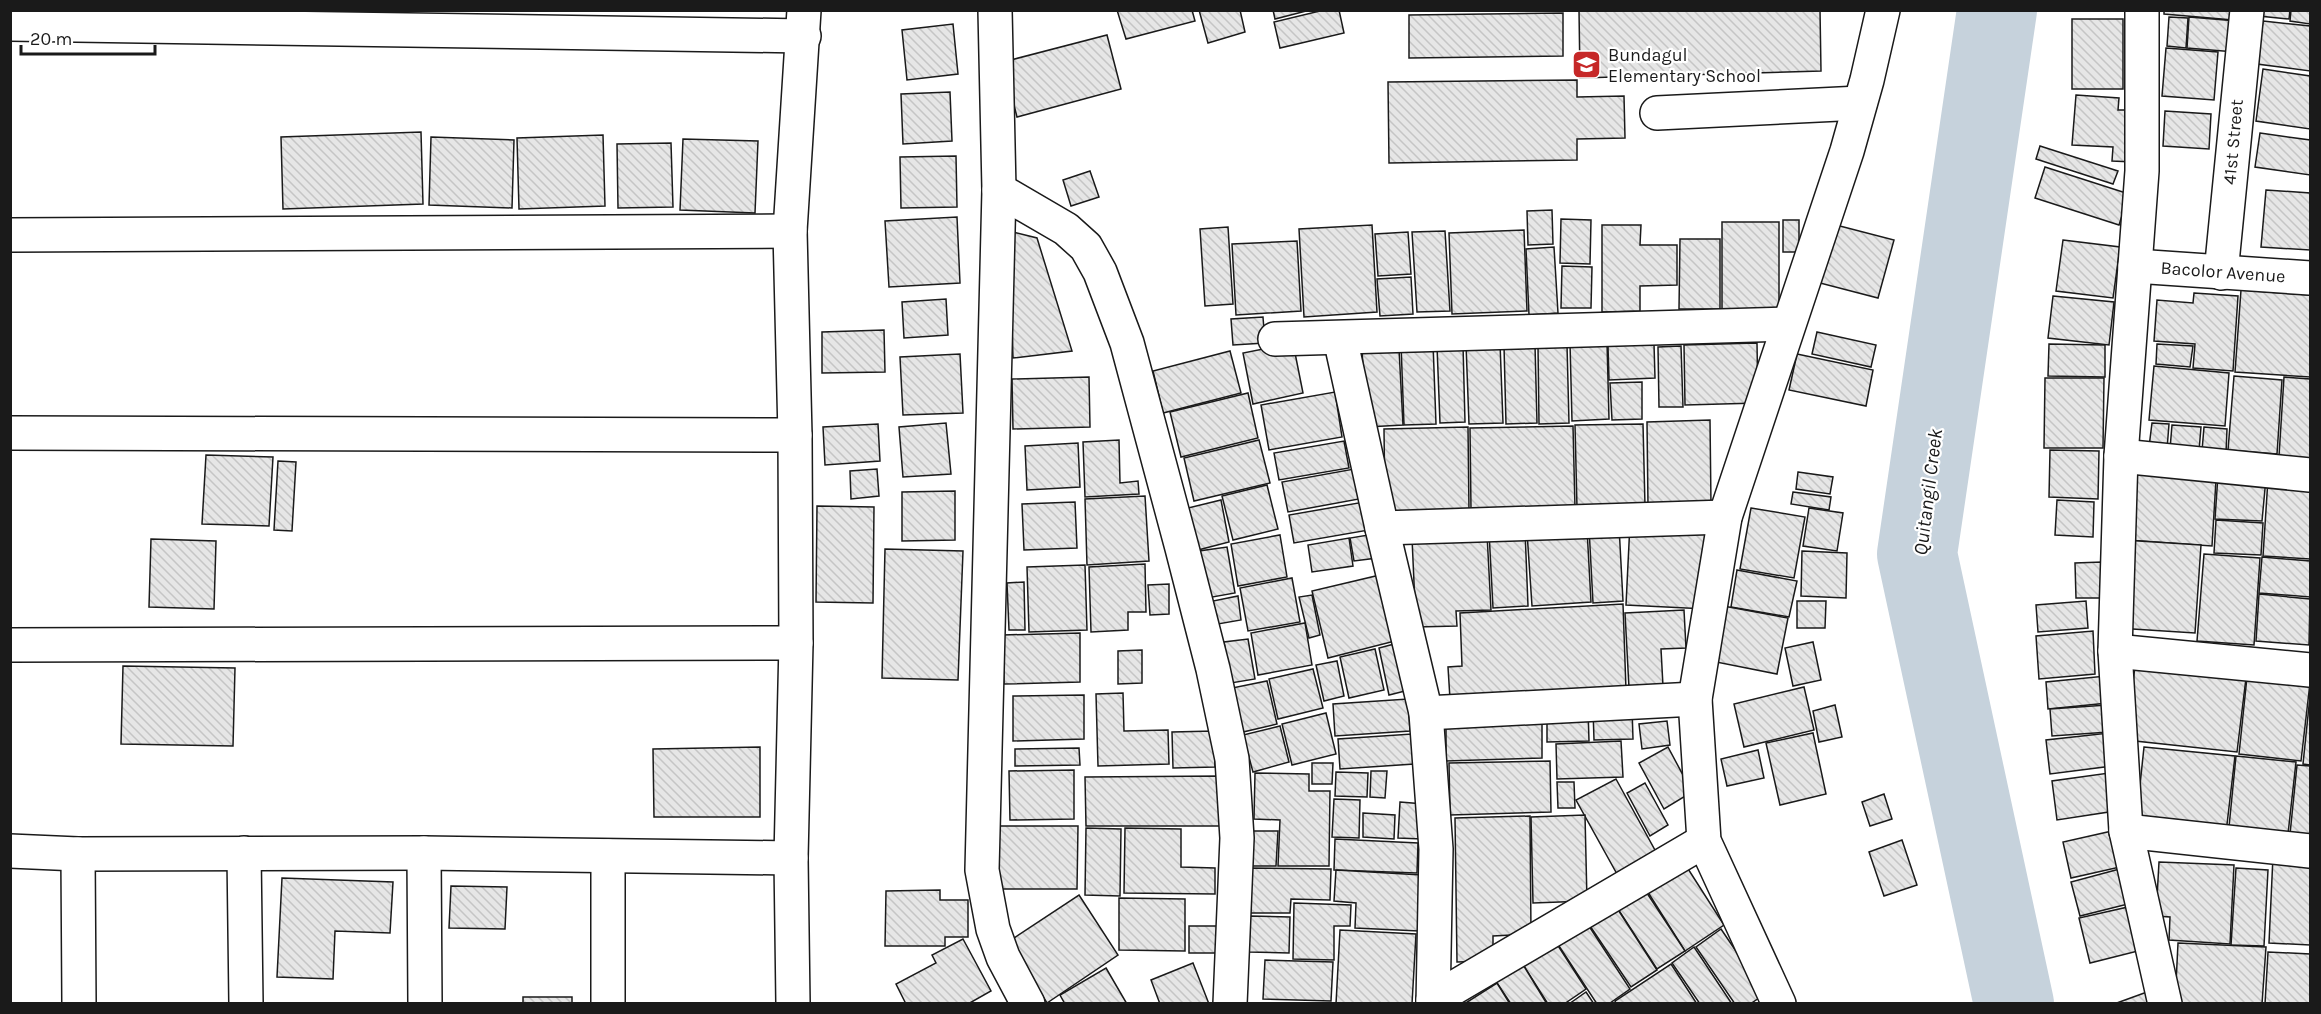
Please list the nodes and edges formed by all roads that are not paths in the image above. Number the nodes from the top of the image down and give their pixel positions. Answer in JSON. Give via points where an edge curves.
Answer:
{"nodes":[{"id":1,"x":995,"y":10,"type":"edge"},
{"id":2,"x":1883,"y":10,"type":"edge"},
{"id":3,"x":2142,"y":10,"type":"edge"},
{"id":4,"x":2247,"y":10,"type":"edge"},
{"id":5,"x":804,"y":23,"type":"edge"},
{"id":6,"x":10,"y":24,"type":"edge"},
{"id":7,"x":1860,"y":104,"type":"junction"},
{"id":8,"x":1657,"y":113,"type":"dead end"},
{"id":9,"x":999,"y":190,"type":"junction"},
{"id":10,"x":790,"y":231,"type":"junction"},
{"id":11,"x":10,"y":235,"type":"edge"},
{"id":12,"x":2135,"y":266,"type":"junction"},
{"id":13,"x":2221,"y":273,"type":"junction"},
{"id":14,"x":2310,"y":278,"type":"edge"},
{"id":15,"x":1788,"y":324,"type":"junction"},
{"id":16,"x":1340,"y":338,"type":"junction"},
{"id":17,"x":1275,"y":339,"type":"dead end"},
{"id":18,"x":10,"y":433,"type":"edge"},
{"id":19,"x":795,"y":435,"type":"junction"},
{"id":20,"x":2121,"y":456,"type":"junction"},
{"id":21,"x":2310,"y":475,"type":"edge"},
{"id":22,"x":1725,"y":517,"type":"junction"},
{"id":23,"x":1382,"y":528,"type":"junction"},
{"id":24,"x":796,"y":643,"type":"junction"},
{"id":25,"x":10,"y":645,"type":"edge"},
{"id":26,"x":2115,"y":651,"type":"junction"},
{"id":27,"x":2310,"y":670,"type":"edge"},
{"id":28,"x":1695,"y":699,"type":"junction"},
{"id":29,"x":1426,"y":713,"type":"junction"},
{"id":30,"x":2126,"y":831,"type":"junction"},
{"id":31,"x":1704,"y":841,"type":"junction"},
{"id":32,"x":10,"y":851,"type":"edge"},
{"id":33,"x":2310,"y":851,"type":"edge"},
{"id":34,"x":244,"y":853,"type":"junction"},
{"id":35,"x":424,"y":853,"type":"junction"},
{"id":36,"x":78,"y":854,"type":"junction"},
{"id":37,"x":608,"y":856,"type":"junction"},
{"id":38,"x":791,"y":858,"type":"junction"},
{"id":39,"x":1433,"y":1002,"type":"edge"},
{"id":40,"x":79,"y":1004,"type":"edge"},
{"id":41,"x":246,"y":1004,"type":"edge"},
{"id":42,"x":425,"y":1004,"type":"edge"},
{"id":43,"x":608,"y":1004,"type":"edge"},
{"id":44,"x":793,"y":1004,"type":"edge"},
{"id":45,"x":1028,"y":1004,"type":"edge"},
{"id":46,"x":1230,"y":1004,"type":"edge"},
{"id":47,"x":1779,"y":1004,"type":"edge"},
{"id":48,"x":2164,"y":1004,"type":"edge"}],
"edges":[{"from":1,"to":9,"type":"street"},
{"from":2,"to":7,"type":"street"},
{"from":3,"to":12,"type":"street","via":[[2142,171]]},
{"from":4,"to":13,"type":"street","name":"41st Street"},
{"from":5,"to":6,"type":"street"},
{"from":5,"to":10,"type":"street"},
{"from":7,"to":8,"type":"street"},
{"from":7,"to":15,"type":"street"},
{"from":9,"to":45,"type":"street","via":[[982,870],[993,929]]},
{"from":9,"to":46,"type":"street","via":[[1066,229],[1086,247],[1100,272],[1127,343],[1213,669],[1232,759],[1237,838]]},
{"from":10,"to":11,"type":"street"},
{"from":10,"to":19,"type":"street"},
{"from":12,"to":13,"type":"street","name":"Bacolor Avenue"},
{"from":12,"to":20,"type":"street"},
{"from":13,"to":14,"type":"street","name":"Bacolor Avenue"},
{"from":15,"to":16,"type":"street"},
{"from":15,"to":22,"type":"street"},
{"from":16,"to":17,"type":"street"},
{"from":16,"to":23,"type":"street"},
{"from":18,"to":19,"type":"street"},
{"from":19,"to":24,"type":"street"},
{"from":20,"to":21,"type":"street"},
{"from":20,"to":26,"type":"street"},
{"from":22,"to":23,"type":"street"},
{"from":22,"to":28,"type":"street"},
{"from":23,"to":29,"type":"street"},
{"from":24,"to":25,"type":"street"},
{"from":24,"to":38,"type":"street"},
{"from":26,"to":27,"type":"street"},
{"from":26,"to":30,"type":"street"},
{"from":28,"to":29,"type":"street"},
{"from":28,"to":31,"type":"street"},
{"from":29,"to":39,"type":"street","via":[[1436,849]]},
{"from":30,"to":33,"type":"street"},
{"from":30,"to":48,"type":"street"},
{"from":31,"to":39,"type":"street"},
{"from":31,"to":47,"type":"street"},
{"from":32,"to":36,"type":"street"},
{"from":34,"to":35,"type":"street"},
{"from":34,"to":36,"type":"street"},
{"from":34,"to":41,"type":"street"},
{"from":35,"to":37,"type":"street"},
{"from":35,"to":42,"type":"street"},
{"from":36,"to":40,"type":"street"},
{"from":37,"to":38,"type":"street"},
{"from":37,"to":43,"type":"street"},
{"from":38,"to":44,"type":"street"}]}
